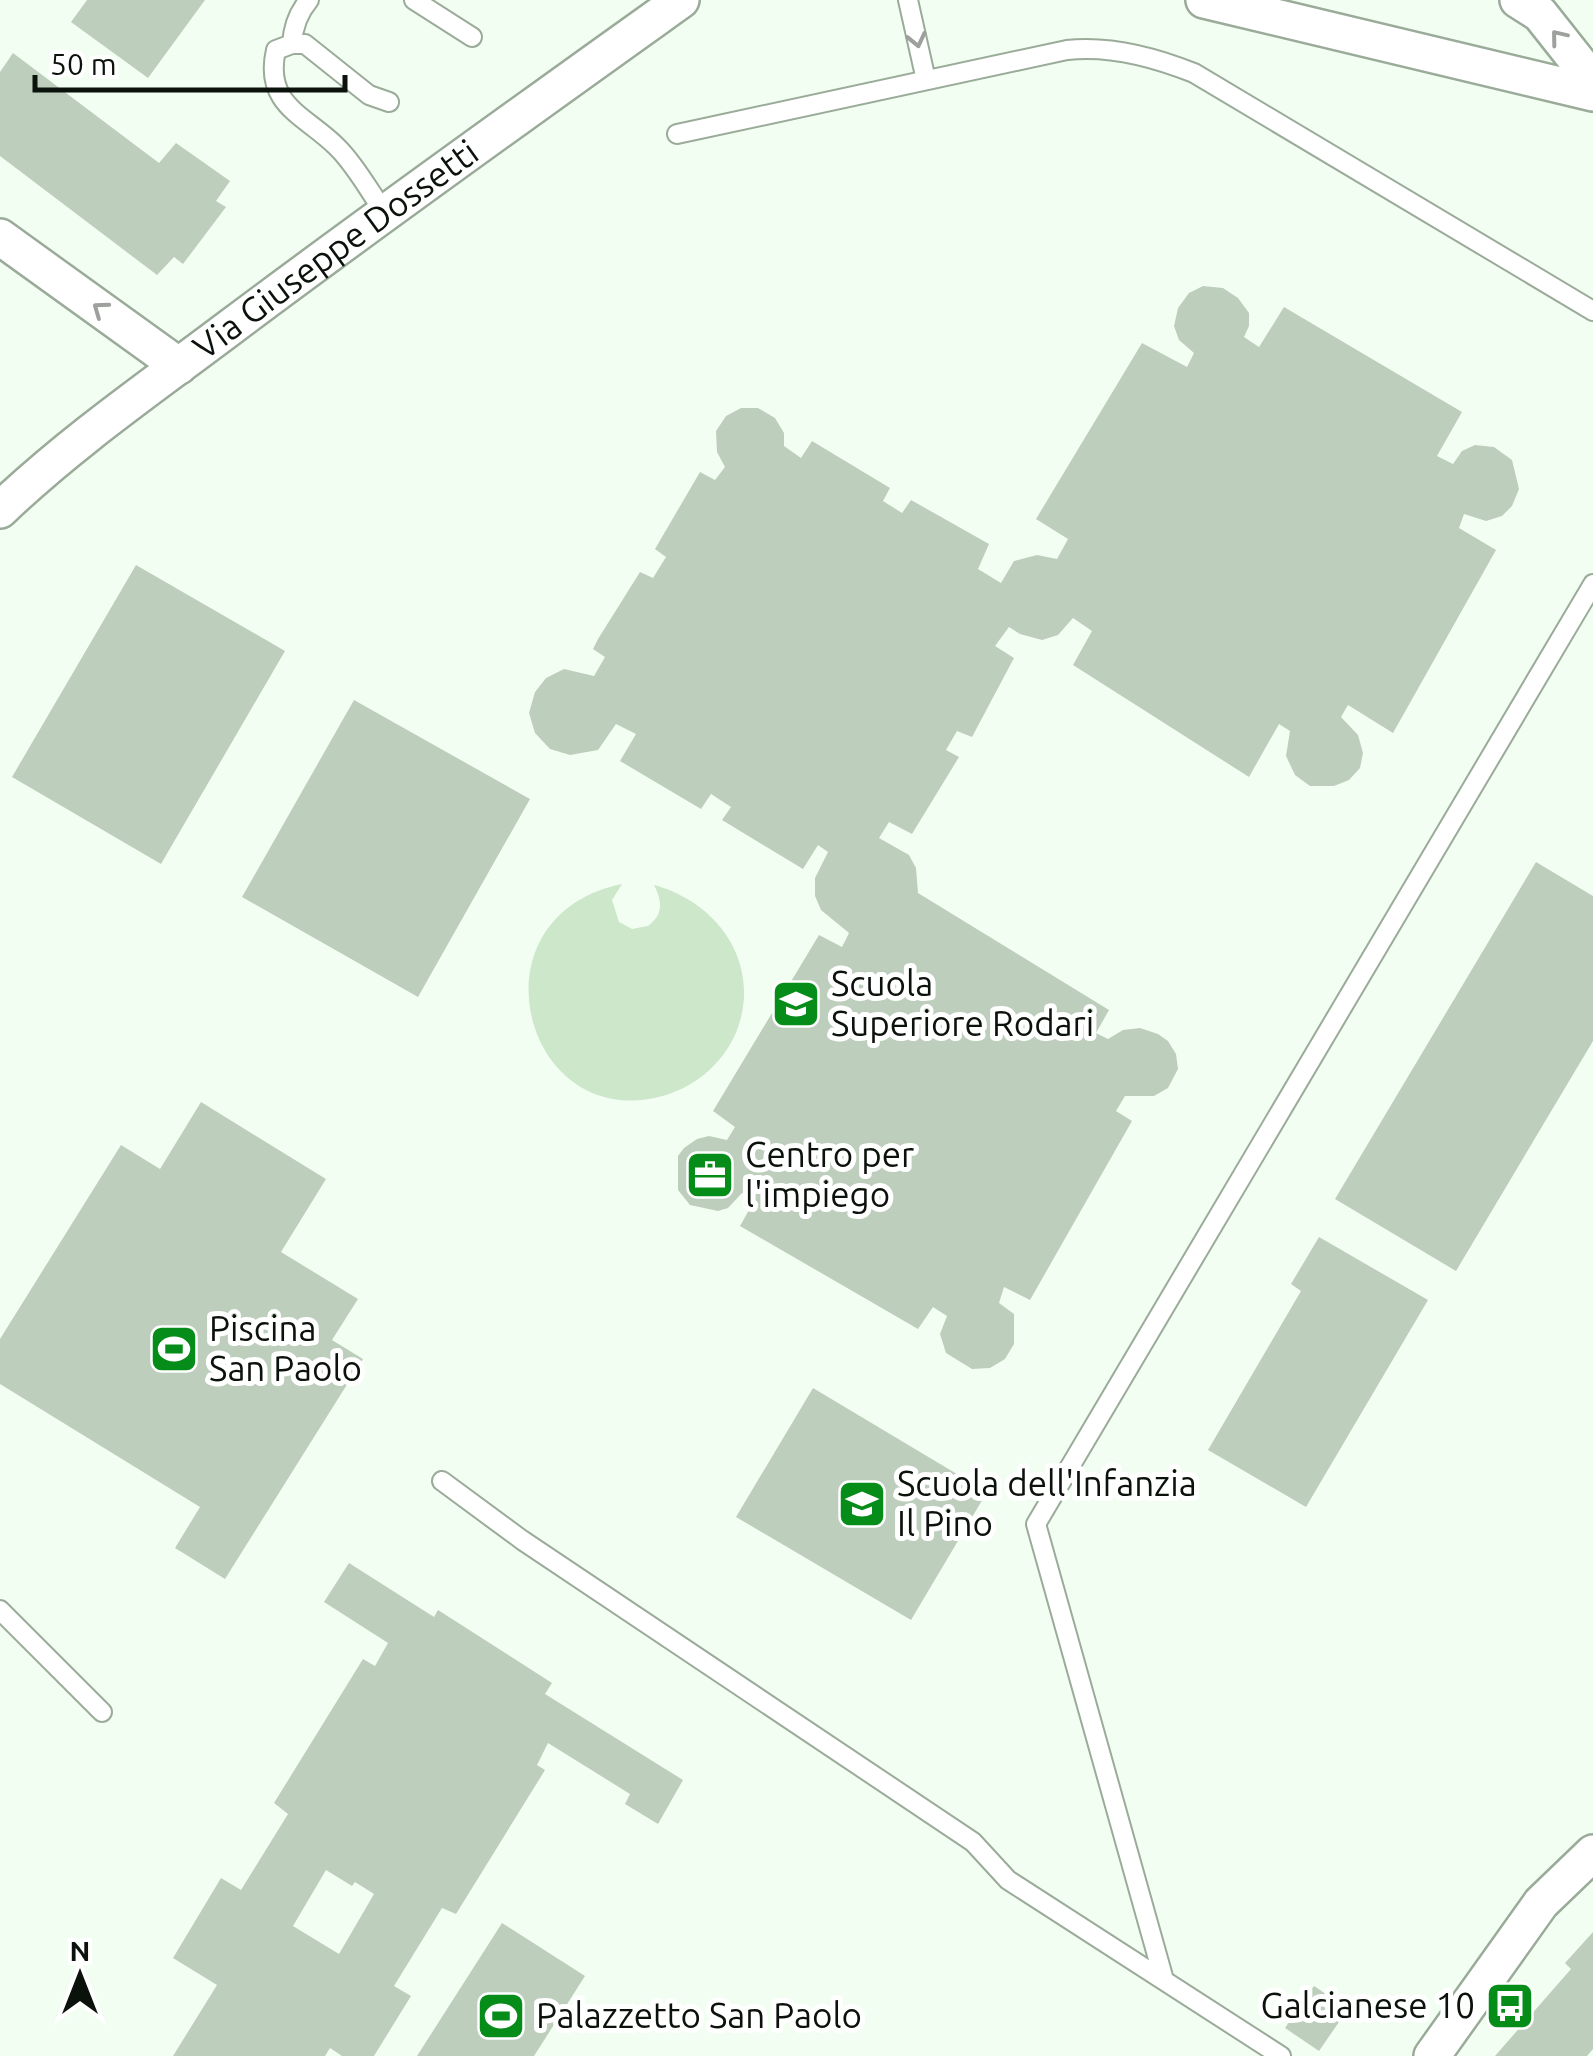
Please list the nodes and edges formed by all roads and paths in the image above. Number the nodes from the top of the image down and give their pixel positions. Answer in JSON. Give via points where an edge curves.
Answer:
{"nodes":[{"id":1,"x":310,"y":0,"type":"edge"},
{"id":2,"x":414,"y":0,"type":"edge"},
{"id":3,"x":681,"y":0,"type":"edge"},
{"id":4,"x":908,"y":0,"type":"edge"},
{"id":5,"x":1204,"y":0,"type":"edge"},
{"id":6,"x":1518,"y":0,"type":"edge"},
{"id":7,"x":472,"y":37,"type":"dead end"},
{"id":8,"x":292,"y":44,"type":"junction"},
{"id":9,"x":926,"y":80,"type":"junction"},
{"id":10,"x":1593,"y":81,"type":"edge"},
{"id":11,"x":1593,"y":92,"type":"edge"},
{"id":12,"x":389,"y":102,"type":"dead end"},
{"id":13,"x":677,"y":134,"type":"dead end"},
{"id":14,"x":384,"y":212,"type":"junction"},
{"id":15,"x":0,"y":237,"type":"edge"},
{"id":16,"x":1586,"y":306,"type":"edge"},
{"id":17,"x":179,"y":366,"type":"junction"},
{"id":18,"x":0,"y":510,"type":"edge"},
{"id":19,"x":1593,"y":584,"type":"edge"},
{"id":20,"x":442,"y":1481,"type":"dead end"},
{"id":21,"x":0,"y":1610,"type":"edge"},
{"id":22,"x":102,"y":1712,"type":"dead end"},
{"id":23,"x":1593,"y":1852,"type":"edge"},
{"id":24,"x":1164,"y":1980,"type":"junction"},
{"id":25,"x":1281,"y":2056,"type":"edge"},
{"id":26,"x":1432,"y":2056,"type":"edge"}],
"edges":[{"from":1,"to":8,"type":"lane"},
{"from":2,"to":7,"type":"lane"},
{"from":3,"to":14,"type":"street","name":"Via Giuseppe Dossetti"},
{"from":4,"to":9,"type":"lane","one_way":true},
{"from":5,"to":11,"type":"street"},
{"from":10,"to":6,"type":"street","one_way":true,"via":[[1540,14]]},
{"from":8,"to":12,"type":"lane","via":[[305,44],[368,95]]},
{"from":8,"to":14,"type":"lane","via":[[276,50],[278,90],[294,114],[338,148]]},
{"from":9,"to":13,"type":"lane"},
{"from":9,"to":16,"type":"lane","via":[[1086,48],[1172,64]]},
{"from":14,"to":17,"type":"street","name":"Via Giuseppe Dossetti"},
{"from":17,"to":15,"type":"street","one_way":true},
{"from":17,"to":18,"type":"street","name":"Via Giuseppe Dossetti"},
{"from":19,"to":24,"type":"lane","via":[[1036,1524]]},
{"from":20,"to":24,"type":"lane","via":[[973,1842],[1008,1880]]},
{"from":21,"to":22,"type":"lane"},
{"from":23,"to":26,"type":"street","via":[[1540,1903]]},
{"from":24,"to":25,"type":"lane"}]}
